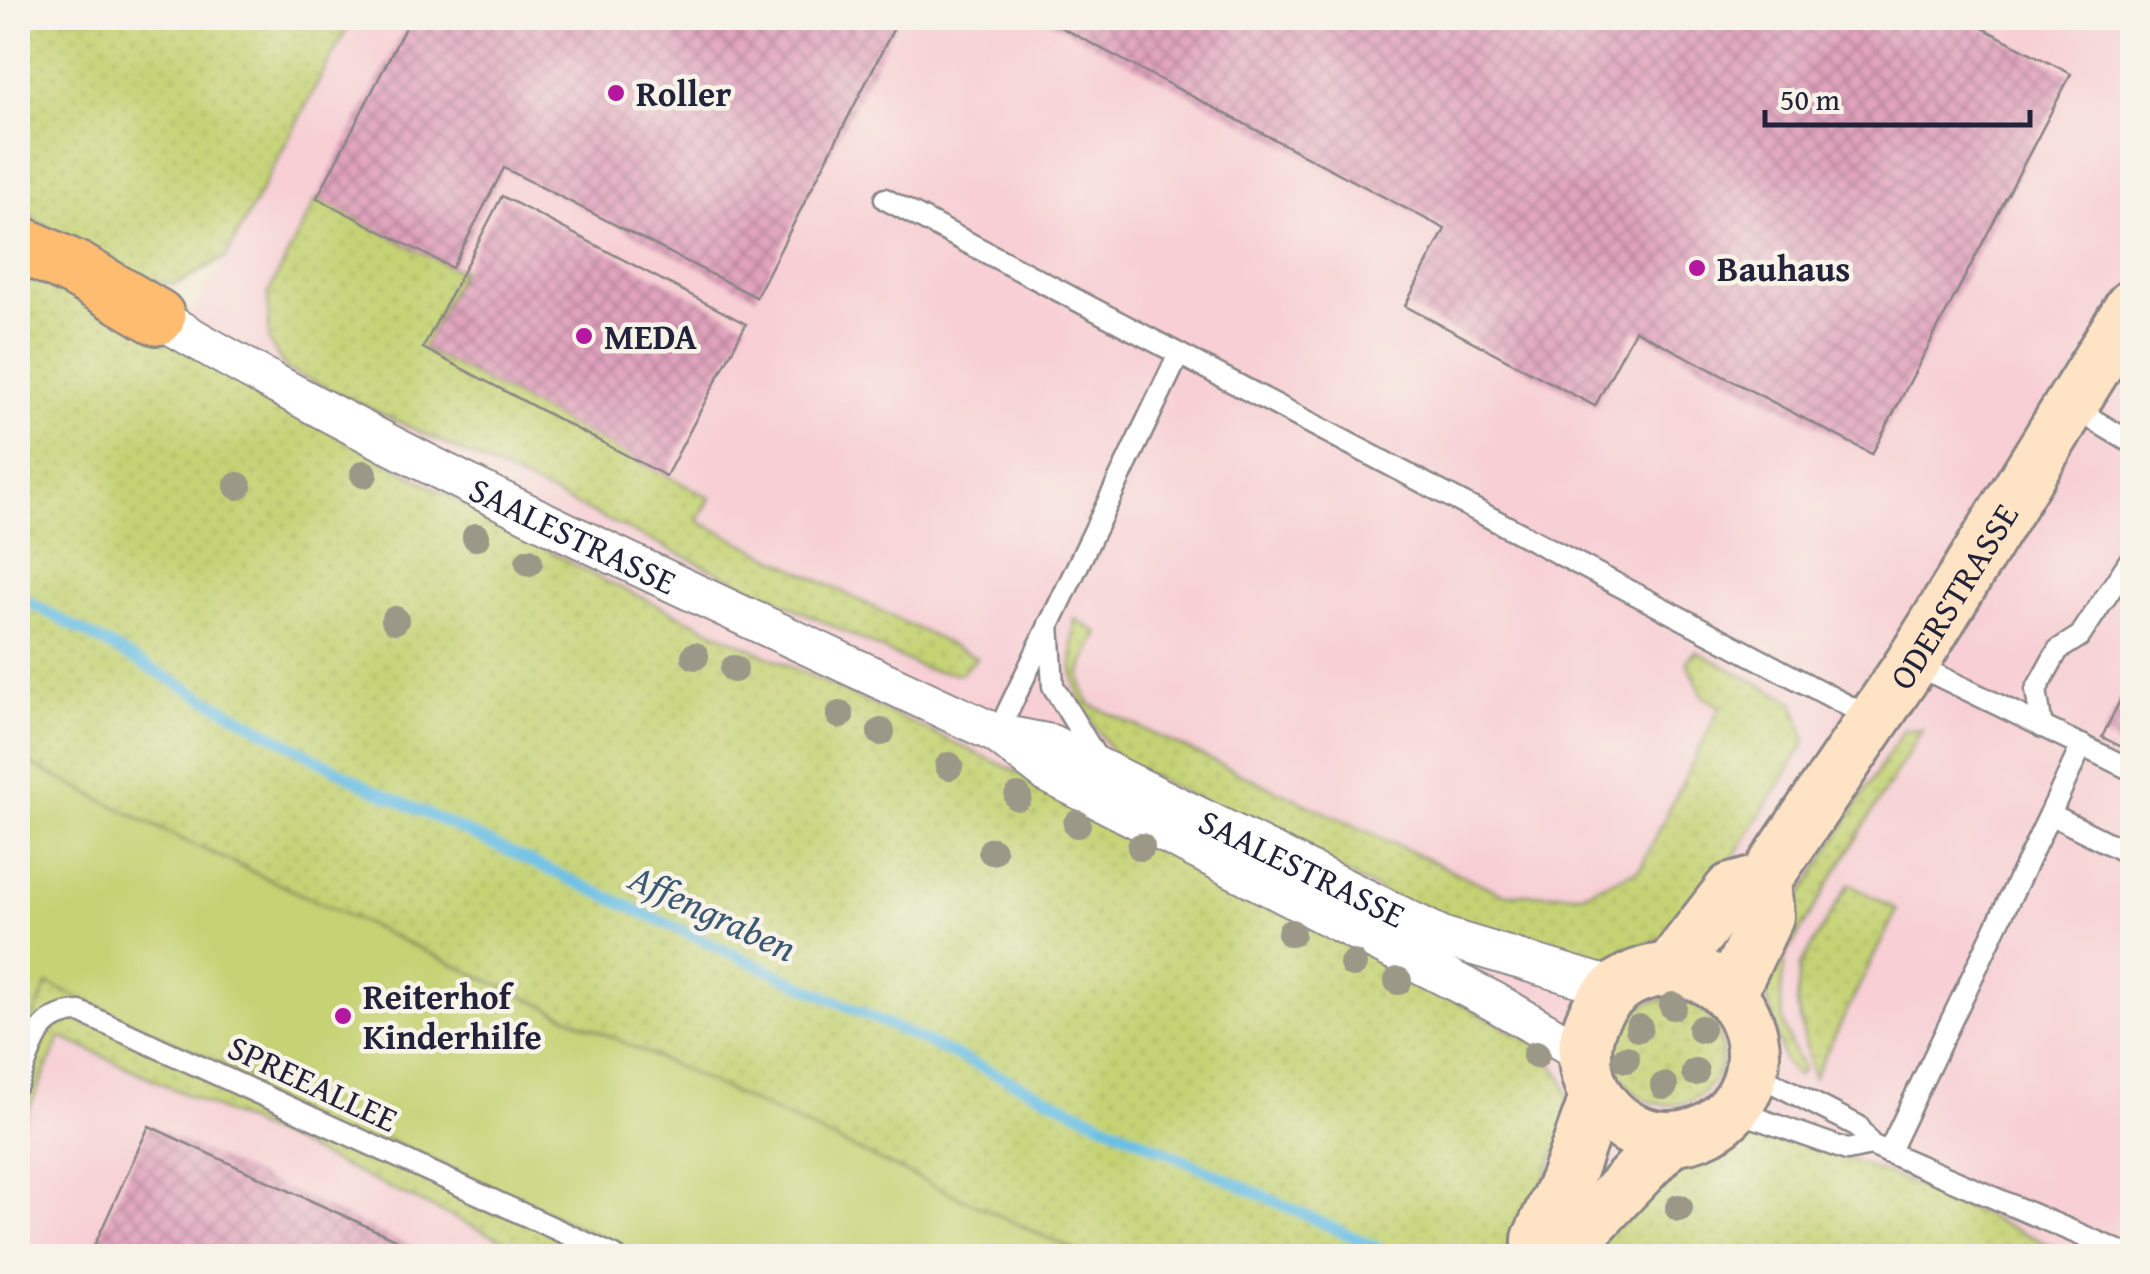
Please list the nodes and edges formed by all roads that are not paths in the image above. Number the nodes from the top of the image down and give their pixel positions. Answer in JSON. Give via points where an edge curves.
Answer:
{"nodes":[{"id":1,"x":885,"y":199,"type":"dead end"},
{"id":2,"x":18,"y":220,"type":"edge"},
{"id":3,"x":18,"y":243,"type":"edge"},
{"id":4,"x":76,"y":270,"type":"junction"},
{"id":5,"x":158,"y":317,"type":"joint"},
{"id":6,"x":2127,"y":326,"type":"edge"},
{"id":7,"x":1178,"y":354,"type":"junction"},
{"id":8,"x":2070,"y":406,"type":"junction"},
{"id":9,"x":2132,"y":443,"type":"edge"},
{"id":10,"x":2132,"y":557,"type":"edge"},
{"id":11,"x":1049,"y":622,"type":"junction"},
{"id":12,"x":1912,"y":662,"type":"junction"},
{"id":13,"x":1875,"y":720,"type":"junction"},
{"id":14,"x":2042,"y":727,"type":"junction"},
{"id":15,"x":997,"y":734,"type":"junction"},
{"id":16,"x":2082,"y":745,"type":"junction"},
{"id":17,"x":1102,"y":768,"type":"junction"},
{"id":18,"x":2132,"y":770,"type":"edge"},
{"id":19,"x":2050,"y":814,"type":"junction"},
{"id":20,"x":2132,"y":855,"type":"edge"},
{"id":21,"x":1764,"y":881,"type":"junction"},
{"id":22,"x":1670,"y":969,"type":"junction"},
{"id":23,"x":1615,"y":988,"type":"junction"},
{"id":24,"x":1730,"y":995,"type":"junction"},
{"id":25,"x":1590,"y":1076,"type":"junction"},
{"id":26,"x":18,"y":1083,"type":"edge"},
{"id":27,"x":1743,"y":1091,"type":"junction"},
{"id":28,"x":1670,"y":1139,"type":"junction"},
{"id":29,"x":1880,"y":1149,"type":"junction"},
{"id":30,"x":614,"y":1256,"type":"edge"},
{"id":31,"x":1538,"y":1256,"type":"edge"},
{"id":32,"x":1559,"y":1256,"type":"edge"},
{"id":33,"x":2130,"y":1256,"type":"edge"}],
"edges":[{"from":1,"to":7,"type":"lane"},
{"from":2,"to":4,"type":"highway"},
{"from":3,"to":4,"type":"highway"},
{"from":4,"to":5,"type":"highway"},
{"from":5,"to":15,"type":"street","name":"SAALESTRASSE","via":[[256,375],[521,510]]},
{"from":6,"to":8,"type":"street","name":"ODERSTRASSE"},
{"from":7,"to":11,"type":"lane"},
{"from":7,"to":13,"type":"lane"},
{"from":8,"to":9,"type":"lane"},
{"from":8,"to":12,"type":"street","name":"ODERSTRASSE"},
{"from":10,"to":14,"type":"lane","via":[[2080,636],[2058,650],[2036,690]]},
{"from":11,"to":15,"type":"lane"},
{"from":11,"to":17,"type":"lane","via":[[1053,686]]},
{"from":12,"to":13,"type":"street","name":"ODERSTRASSE"},
{"from":12,"to":14,"type":"lane"},
{"from":13,"to":21,"type":"street","name":"ODERSTRASSE"},
{"from":14,"to":16,"type":"lane"},
{"from":15,"to":17,"type":"street","name":"SAALESTRASSE","via":[[1051,744]]},
{"from":15,"to":25,"type":"street","name":"SAALESTRASSE","via":[[1047,772],[1492,1001]]},
{"from":16,"to":18,"type":"lane"},
{"from":16,"to":19,"type":"lane"},
{"from":17,"to":23,"type":"street","name":"SAALESTRASSE","via":[[1444,938]]},
{"from":19,"to":20,"type":"lane"},
{"from":19,"to":29,"type":"lane"},
{"from":21,"to":22,"type":"street","name":"ODERSTRASSE","via":[[1732,890]]},
{"from":21,"to":24,"type":"street","via":[[1767,916]]},
{"from":22,"to":23,"type":"street"},
{"from":22,"to":24,"type":"street","via":[[1692,972]]},
{"from":23,"to":25,"type":"street","via":[[1588,1029]]},
{"from":24,"to":27,"type":"street","via":[[1750,1030]]},
{"from":25,"to":28,"type":"street","via":[[1616,1120]]},
{"from":25,"to":31,"type":"street","via":[[1566,1181],[1539,1239]]},
{"from":26,"to":30,"type":"lane","name":"SPREEALLEE","via":[[42,1025],[60,1012],[80,1012]]},
{"from":27,"to":28,"type":"street","via":[[1715,1126]]},
{"from":27,"to":29,"type":"lane","via":[[1858,1126]]},
{"from":27,"to":29,"type":"lane","via":[[1846,1150]]},
{"from":28,"to":32,"type":"street"},
{"from":29,"to":33,"type":"lane"}]}
